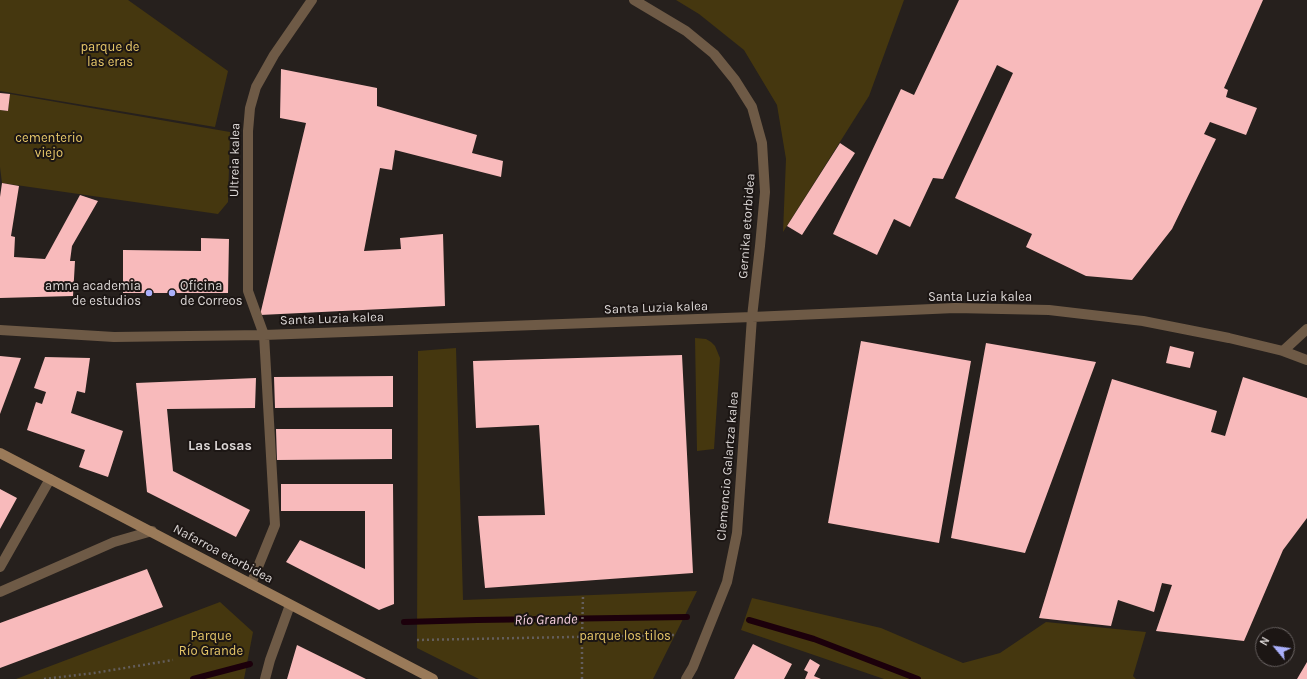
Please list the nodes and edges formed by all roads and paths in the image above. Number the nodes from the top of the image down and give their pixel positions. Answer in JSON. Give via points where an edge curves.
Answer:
{"nodes":[{"id":1,"x":312,"y":0,"type":"edge"},
{"id":2,"x":634,"y":0,"type":"edge"},
{"id":3,"x":752,"y":318,"type":"junction"},
{"id":4,"x":1307,"y":329,"type":"edge"},
{"id":5,"x":0,"y":330,"type":"edge"},
{"id":6,"x":264,"y":335,"type":"junction"},
{"id":7,"x":1283,"y":351,"type":"junction"},
{"id":8,"x":1307,"y":360,"type":"edge"},
{"id":9,"x":0,"y":453,"type":"edge"},
{"id":10,"x":50,"y":479,"type":"junction"},
{"id":11,"x":152,"y":532,"type":"junction"},
{"id":12,"x":0,"y":567,"type":"edge"},
{"id":13,"x":251,"y":584,"type":"junction"},
{"id":14,"x":0,"y":592,"type":"edge"},
{"id":15,"x":583,"y":596,"type":"dead end"},
{"id":16,"x":290,"y":605,"type":"junction"},
{"id":17,"x":675,"y":635,"type":"dead end"},
{"id":18,"x":582,"y":637,"type":"junction"},
{"id":19,"x":417,"y":640,"type":"dead end"},
{"id":20,"x":173,"y":660,"type":"dead end"},
{"id":21,"x":44,"y":679,"type":"edge"},
{"id":22,"x":266,"y":679,"type":"edge"},
{"id":23,"x":433,"y":679,"type":"edge"},
{"id":24,"x":582,"y":679,"type":"edge"},
{"id":25,"x":686,"y":679,"type":"edge"}],
"edges":[{"from":1,"to":6,"type":"street","name":"Ultreia kalea","via":[[256,87],[250,108],[248,290]]},
{"from":2,"to":3,"type":"street","name":"Gernika etorbidea","via":[[686,32],[714,54],[735,80],[752,108],[762,143],[765,192]]},
{"from":3,"to":6,"type":"street","name":"Santa Luzia kalea"},
{"from":3,"to":7,"type":"street","name":"Santa Luzia kalea","via":[[955,308],[1049,310],[1143,321]]},
{"from":3,"to":25,"type":"street","name":"Clemencio Galartza kalea","via":[[737,533],[727,582]]},
{"from":4,"to":7,"type":"street"},
{"from":5,"to":6,"type":"street","name":"Santa Luzia kalea","via":[[114,337]]},
{"from":6,"to":13,"type":"street","name":"Ultreia kalea","via":[[275,525]]},
{"from":7,"to":8,"type":"street","name":"Santa Luzia kalea"},
{"from":9,"to":10,"type":"main road","name":"Nafarroa etorbidea"},
{"from":10,"to":11,"type":"main road","name":"Nafarroa etorbidea"},
{"from":10,"to":12,"type":"street"},
{"from":11,"to":13,"type":"main road","name":"Nafarroa etorbidea"},
{"from":11,"to":14,"type":"street","via":[[114,542]]},
{"from":13,"to":16,"type":"main road","name":"Nafarroa etorbidea"},
{"from":15,"to":18,"type":"path"},
{"from":16,"to":22,"type":"street","via":[[270,660]]},
{"from":16,"to":23,"type":"main road","name":"Nafarroa etorbidea"},
{"from":17,"to":18,"type":"path"},
{"from":18,"to":19,"type":"path"},
{"from":18,"to":24,"type":"path"},
{"from":20,"to":21,"type":"path"}]}
